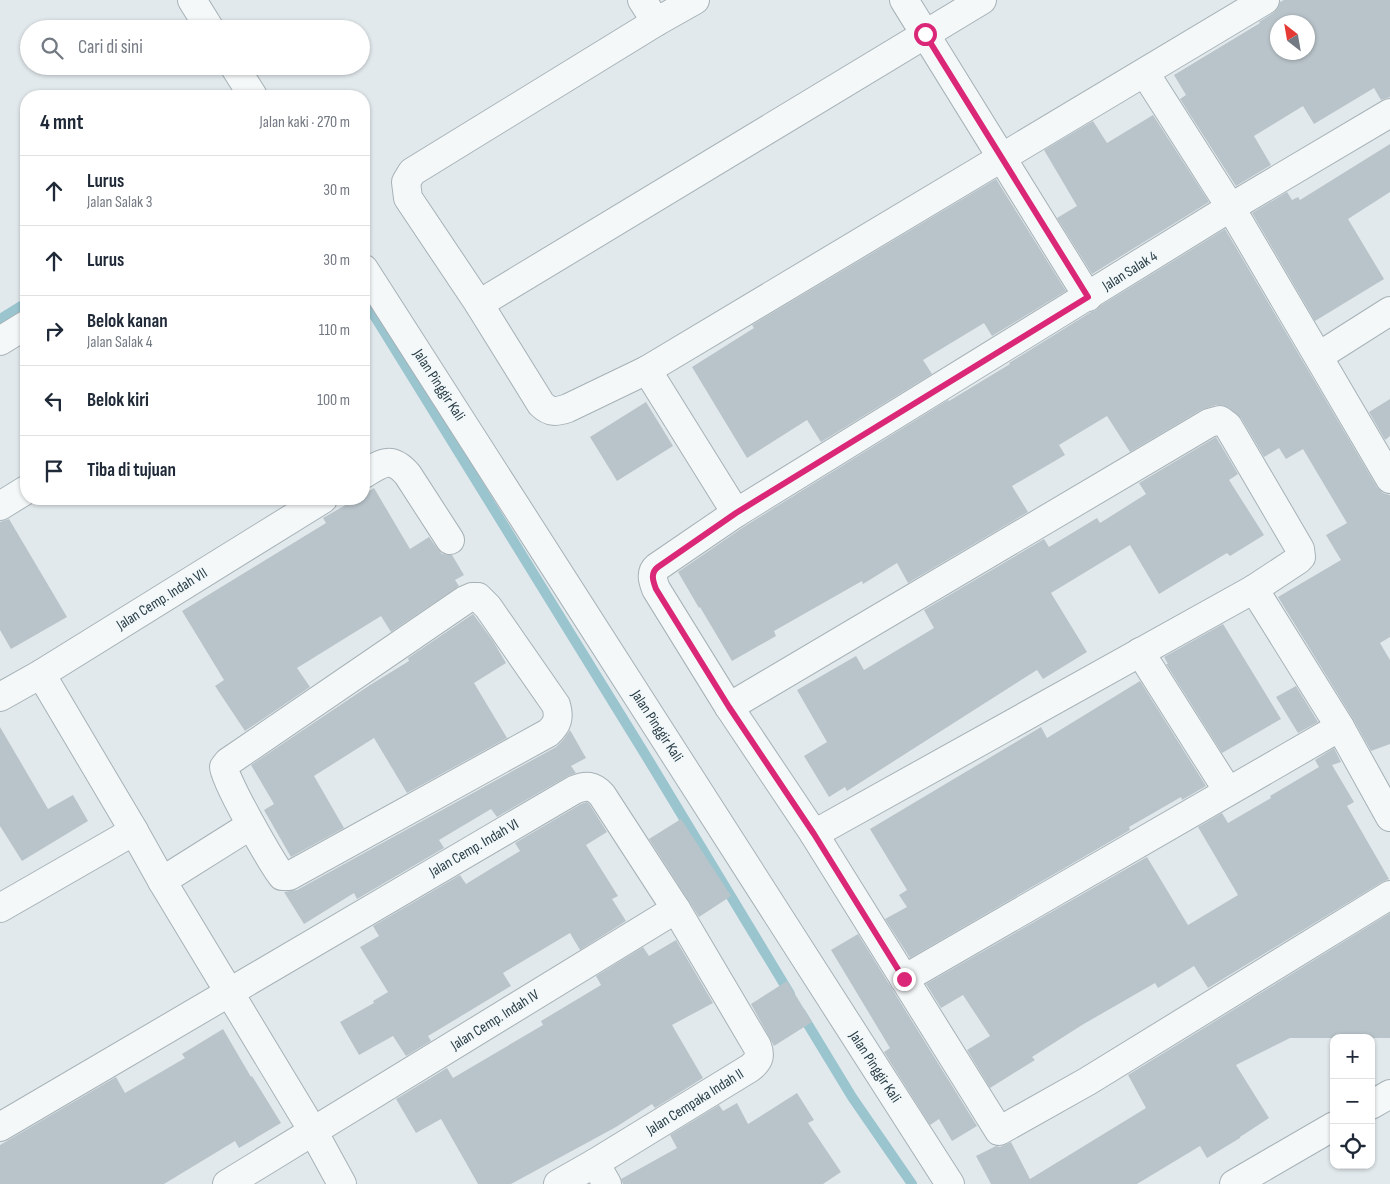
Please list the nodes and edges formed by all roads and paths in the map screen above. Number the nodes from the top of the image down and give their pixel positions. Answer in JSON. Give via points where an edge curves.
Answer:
{"nodes":[{"id":1,"x":192,"y":0,"type":"edge"},
{"id":2,"x":694,"y":0,"type":"edge"},
{"id":3,"x":904,"y":0,"type":"edge"},
{"id":4,"x":982,"y":0,"type":"edge"},
{"id":5,"x":1265,"y":0,"type":"edge"},
{"id":6,"x":649,"y":11,"type":"edge"},
{"id":7,"x":204,"y":20,"type":"edge"},
{"id":8,"x":925,"y":34,"type":"junction"},
{"id":9,"x":1145,"y":73,"type":"junction"},
{"id":10,"x":240,"y":75,"type":"edge"},
{"id":11,"x":250,"y":90,"type":"edge"},
{"id":12,"x":1390,"y":113,"type":"edge"},
{"id":13,"x":1001,"y":157,"type":"junction"},
{"id":14,"x":1230,"y":208,"type":"junction"},
{"id":15,"x":370,"y":277,"type":"edge"},
{"id":16,"x":1088,"y":297,"type":"junction"},
{"id":17,"x":479,"y":304,"type":"junction"},
{"id":18,"x":1390,"y":311,"type":"edge"},
{"id":19,"x":20,"y":329,"type":"edge"},
{"id":20,"x":0,"y":341,"type":"edge"},
{"id":21,"x":1319,"y":356,"type":"junction"},
{"id":22,"x":647,"y":370,"type":"junction"},
{"id":23,"x":370,"y":468,"type":"edge"},
{"id":24,"x":1390,"y":479,"type":"edge"},
{"id":25,"x":20,"y":494,"type":"edge"},
{"id":26,"x":313,"y":505,"type":"edge"},
{"id":27,"x":0,"y":506,"type":"edge"},
{"id":28,"x":736,"y":513,"type":"junction"},
{"id":29,"x":450,"y":540,"type":"dead end"},
{"id":30,"x":1254,"y":589,"type":"junction"},
{"id":31,"x":1140,"y":652,"type":"junction"},
{"id":32,"x":41,"y":674,"type":"junction"},
{"id":33,"x":3,"y":689,"type":"edge"},
{"id":34,"x":729,"y":707,"type":"junction"},
{"id":35,"x":1340,"y":727,"type":"junction"},
{"id":36,"x":1228,"y":791,"type":"junction"},
{"id":37,"x":1390,"y":817,"type":"edge"},
{"id":38,"x":251,"y":825,"type":"junction"},
{"id":39,"x":134,"y":831,"type":"junction"},
{"id":40,"x":814,"y":834,"type":"junction"},
{"id":41,"x":162,"y":881,"type":"junction"},
{"id":42,"x":1390,"y":894,"type":"edge"},
{"id":43,"x":0,"y":908,"type":"edge"},
{"id":44,"x":676,"y":909,"type":"junction"},
{"id":45,"x":904,"y":979,"type":"junction"},
{"id":46,"x":230,"y":992,"type":"junction"},
{"id":47,"x":1390,"y":1094,"type":"edge"},
{"id":48,"x":1375,"y":1103,"type":"edge"},
{"id":49,"x":0,"y":1127,"type":"edge"},
{"id":50,"x":1330,"y":1128,"type":"edge"},
{"id":51,"x":313,"y":1131,"type":"junction"},
{"id":52,"x":601,"y":1174,"type":"edge"},
{"id":53,"x":227,"y":1184,"type":"edge"},
{"id":54,"x":342,"y":1184,"type":"edge"},
{"id":55,"x":558,"y":1184,"type":"edge"},
{"id":56,"x":950,"y":1184,"type":"edge"},
{"id":57,"x":1234,"y":1184,"type":"edge"}],
"edges":[{"from":1,"to":7,"type":"street"},
{"from":2,"to":6,"type":"street"},
{"from":3,"to":8,"type":"street"},
{"from":4,"to":8,"type":"street"},
{"from":5,"to":9,"type":"street"},
{"from":6,"to":17,"type":"street","via":[[412,172],[406,182],[408,198]]},
{"from":8,"to":13,"type":"street"},
{"from":8,"to":17,"type":"street"},
{"from":9,"to":13,"type":"street"},
{"from":9,"to":14,"type":"street"},
{"from":10,"to":11,"type":"street"},
{"from":12,"to":14,"type":"street","name":"Jalan Salak 4"},
{"from":13,"to":16,"type":"street"},
{"from":13,"to":22,"type":"street"},
{"from":14,"to":16,"type":"street","name":"Jalan Salak 4"},
{"from":14,"to":21,"type":"street"},
{"from":15,"to":56,"type":"street","name":"Jalan Pinggir Kali"},
{"from":16,"to":28,"type":"street","name":"Jalan Salak 4"},
{"from":17,"to":22,"type":"street","via":[[541,404],[550,411],[562,411]]},
{"from":18,"to":21,"type":"street"},
{"from":19,"to":20,"type":"street"},
{"from":21,"to":24,"type":"street"},
{"from":22,"to":28,"type":"street"},
{"from":23,"to":29,"type":"street","via":[[389,462],[401,467]]},
{"from":25,"to":27,"type":"street"},
{"from":26,"to":32,"type":"street","name":"Jalan Cemp. Indah VII"},
{"from":28,"to":34,"type":"street","name":"Jalan Salak 4","via":[[654,570],[652,576],[656,589]]},
{"from":30,"to":31,"type":"street"},
{"from":30,"to":34,"type":"street","via":[[1298,560],[1300,549],[1228,426],[1220,420],[1201,428]]},
{"from":30,"to":35,"type":"street"},
{"from":31,"to":36,"type":"street"},
{"from":31,"to":40,"type":"street"},
{"from":32,"to":33,"type":"street","name":"Jalan Cemp. Indah VII"},
{"from":32,"to":39,"type":"street"},
{"from":34,"to":40,"type":"street"},
{"from":35,"to":36,"type":"street"},
{"from":35,"to":37,"type":"street"},
{"from":36,"to":45,"type":"street"},
{"from":38,"to":38,"type":"street","via":[[281,874],[289,876],[548,733],[557,723],[556,705],[488,606],[478,597],[472,597],[228,762],[224,767],[225,773]]},
{"from":38,"to":41,"type":"street"},
{"from":39,"to":41,"type":"street"},
{"from":39,"to":43,"type":"street"},
{"from":40,"to":45,"type":"street"},
{"from":41,"to":46,"type":"street"},
{"from":42,"to":45,"type":"street","via":[[1088,1081],[999,1131]]},
{"from":44,"to":46,"type":"street","name":"Jalan Cemp. Indah VI","via":[[602,795],[597,789],[583,786]]},
{"from":44,"to":51,"type":"street","name":"Jalan Cemp. Indah IV"},
{"from":44,"to":52,"type":"street","name":"Jalan Cempaka Indah II","via":[[760,1054],[750,1068]]},
{"from":46,"to":49,"type":"street"},
{"from":46,"to":51,"type":"street"},
{"from":47,"to":48,"type":"street"},
{"from":50,"to":57,"type":"street"},
{"from":51,"to":53,"type":"street","name":"Jalan Cemp. Indah IV"},
{"from":51,"to":54,"type":"street"},
{"from":52,"to":55,"type":"street","name":"Jalan Cempaka Indah II"}]}
